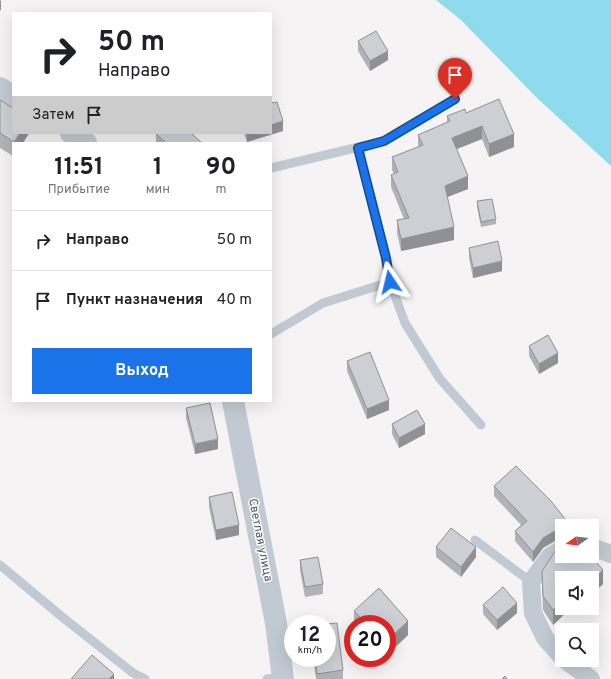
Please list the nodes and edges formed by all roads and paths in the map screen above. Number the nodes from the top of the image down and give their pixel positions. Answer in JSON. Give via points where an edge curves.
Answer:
{"nodes":[{"id":1,"x":0,"y":88,"type":"edge"},
{"id":2,"x":12,"y":95,"type":"edge"},
{"id":3,"x":455,"y":99,"type":"dead end"},
{"id":4,"x":72,"y":134,"type":"edge"},
{"id":5,"x":84,"y":142,"type":"edge"},
{"id":6,"x":358,"y":148,"type":"junction"},
{"id":7,"x":272,"y":168,"type":"edge"},
{"id":8,"x":390,"y":282,"type":"junction"},
{"id":9,"x":272,"y":333,"type":"edge"},
{"id":10,"x":233,"y":402,"type":"edge"},
{"id":11,"x":481,"y":425,"type":"dead end"},
{"id":12,"x":475,"y":540,"type":"dead end"},
{"id":13,"x":599,"y":550,"type":"edge"},
{"id":14,"x":555,"y":553,"type":"edge"},
{"id":15,"x":611,"y":554,"type":"edge"},
{"id":16,"x":0,"y":565,"type":"edge"},
{"id":17,"x":531,"y":582,"type":"junction"},
{"id":18,"x":555,"y":649,"type":"edge"},
{"id":19,"x":575,"y":667,"type":"edge"},
{"id":20,"x":278,"y":678,"type":"edge"},
{"id":21,"x":145,"y":679,"type":"edge"},
{"id":22,"x":591,"y":679,"type":"edge"}],
"edges":[{"from":1,"to":2,"type":"street"},
{"from":3,"to":6,"type":"lane","via":[[384,141]]},
{"from":4,"to":5,"type":"street"},
{"from":6,"to":7,"type":"lane"},
{"from":6,"to":8,"type":"lane"},
{"from":8,"to":9,"type":"lane","via":[[323,303]]},
{"from":8,"to":11,"type":"lane","via":[[405,323],[418,345],[440,379]]},
{"from":10,"to":20,"type":"street","name":"Светлая улица","via":[[276,623]]},
{"from":12,"to":17,"type":"lane"},
{"from":13,"to":15,"type":"street"},
{"from":14,"to":17,"type":"street","via":[[549,557]]},
{"from":16,"to":21,"type":"lane","via":[[133,673]]},
{"from":17,"to":18,"type":"street","via":[[533,613],[545,638]]},
{"from":19,"to":22,"type":"street"}]}
